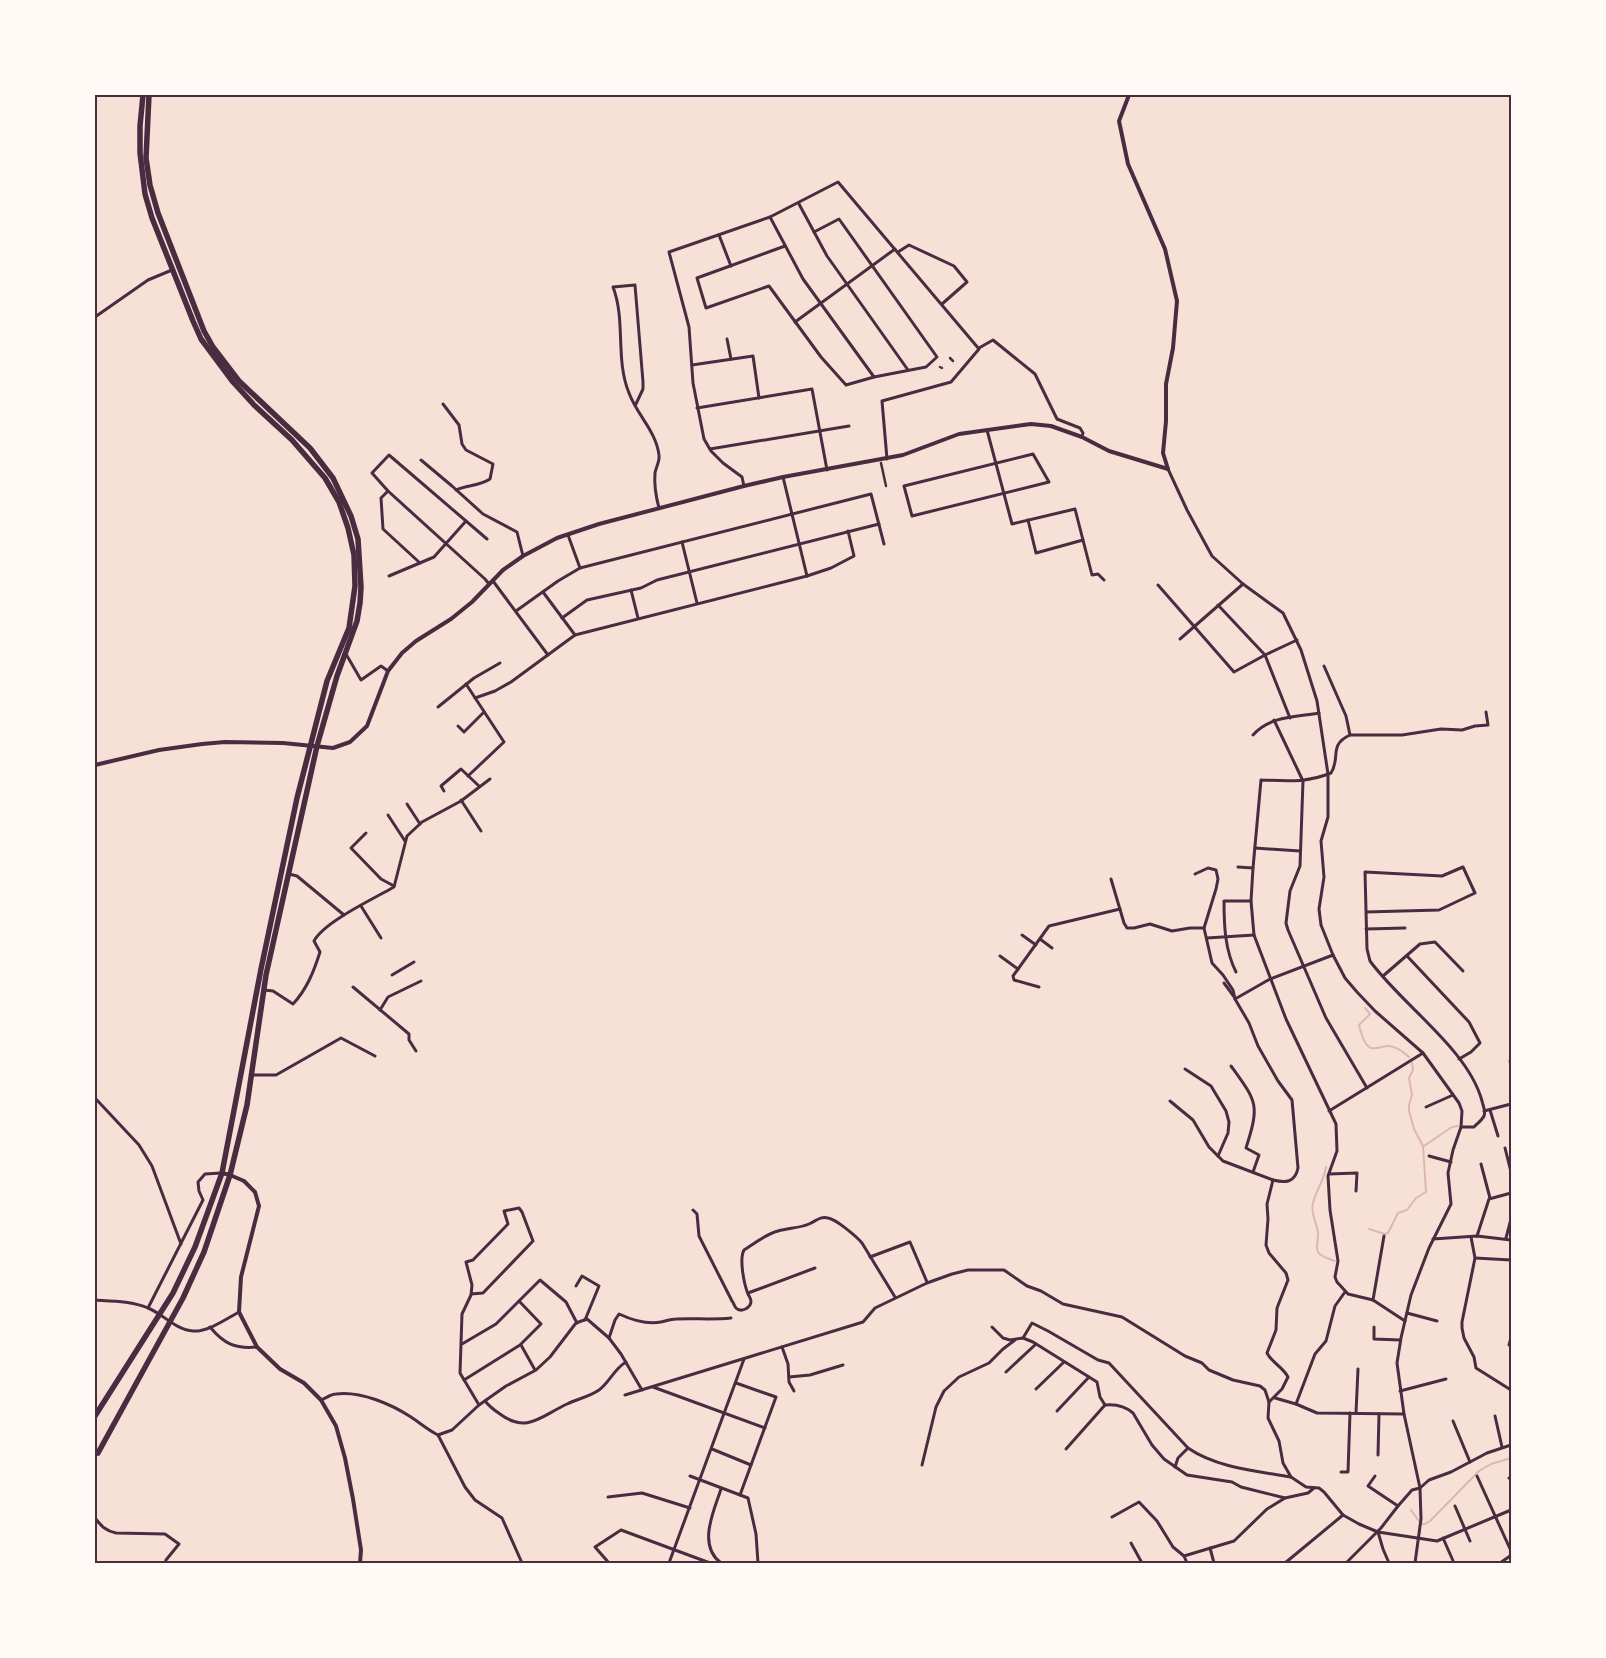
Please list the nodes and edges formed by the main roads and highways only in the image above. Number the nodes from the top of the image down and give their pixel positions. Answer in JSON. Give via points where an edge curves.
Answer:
{"nodes":[{"id":1,"x":143,"y":95,"type":"edge"},
{"id":2,"x":150,"y":95,"type":"edge"},
{"id":3,"x":95,"y":1416,"type":"edge"},
{"id":4,"x":98,"y":1453,"type":"dead end"}],
"edges":[{"from":1,"to":3,"type":"highway","via":[[140,152],[145,194],[201,339],[232,382],[292,440],[325,478],[339,502],[348,528],[354,555],[355,586],[344,641],[327,681],[310,745],[260,969],[222,1173],[195,1247],[173,1293]]},
{"from":2,"to":4,"type":"highway","via":[[146,158],[150,185],[204,331],[239,381],[310,448],[340,490],[358,539],[361,587],[357,621],[337,676],[318,746],[289,873],[264,990],[247,1105],[230,1175],[204,1252],[183,1298]]}]}
